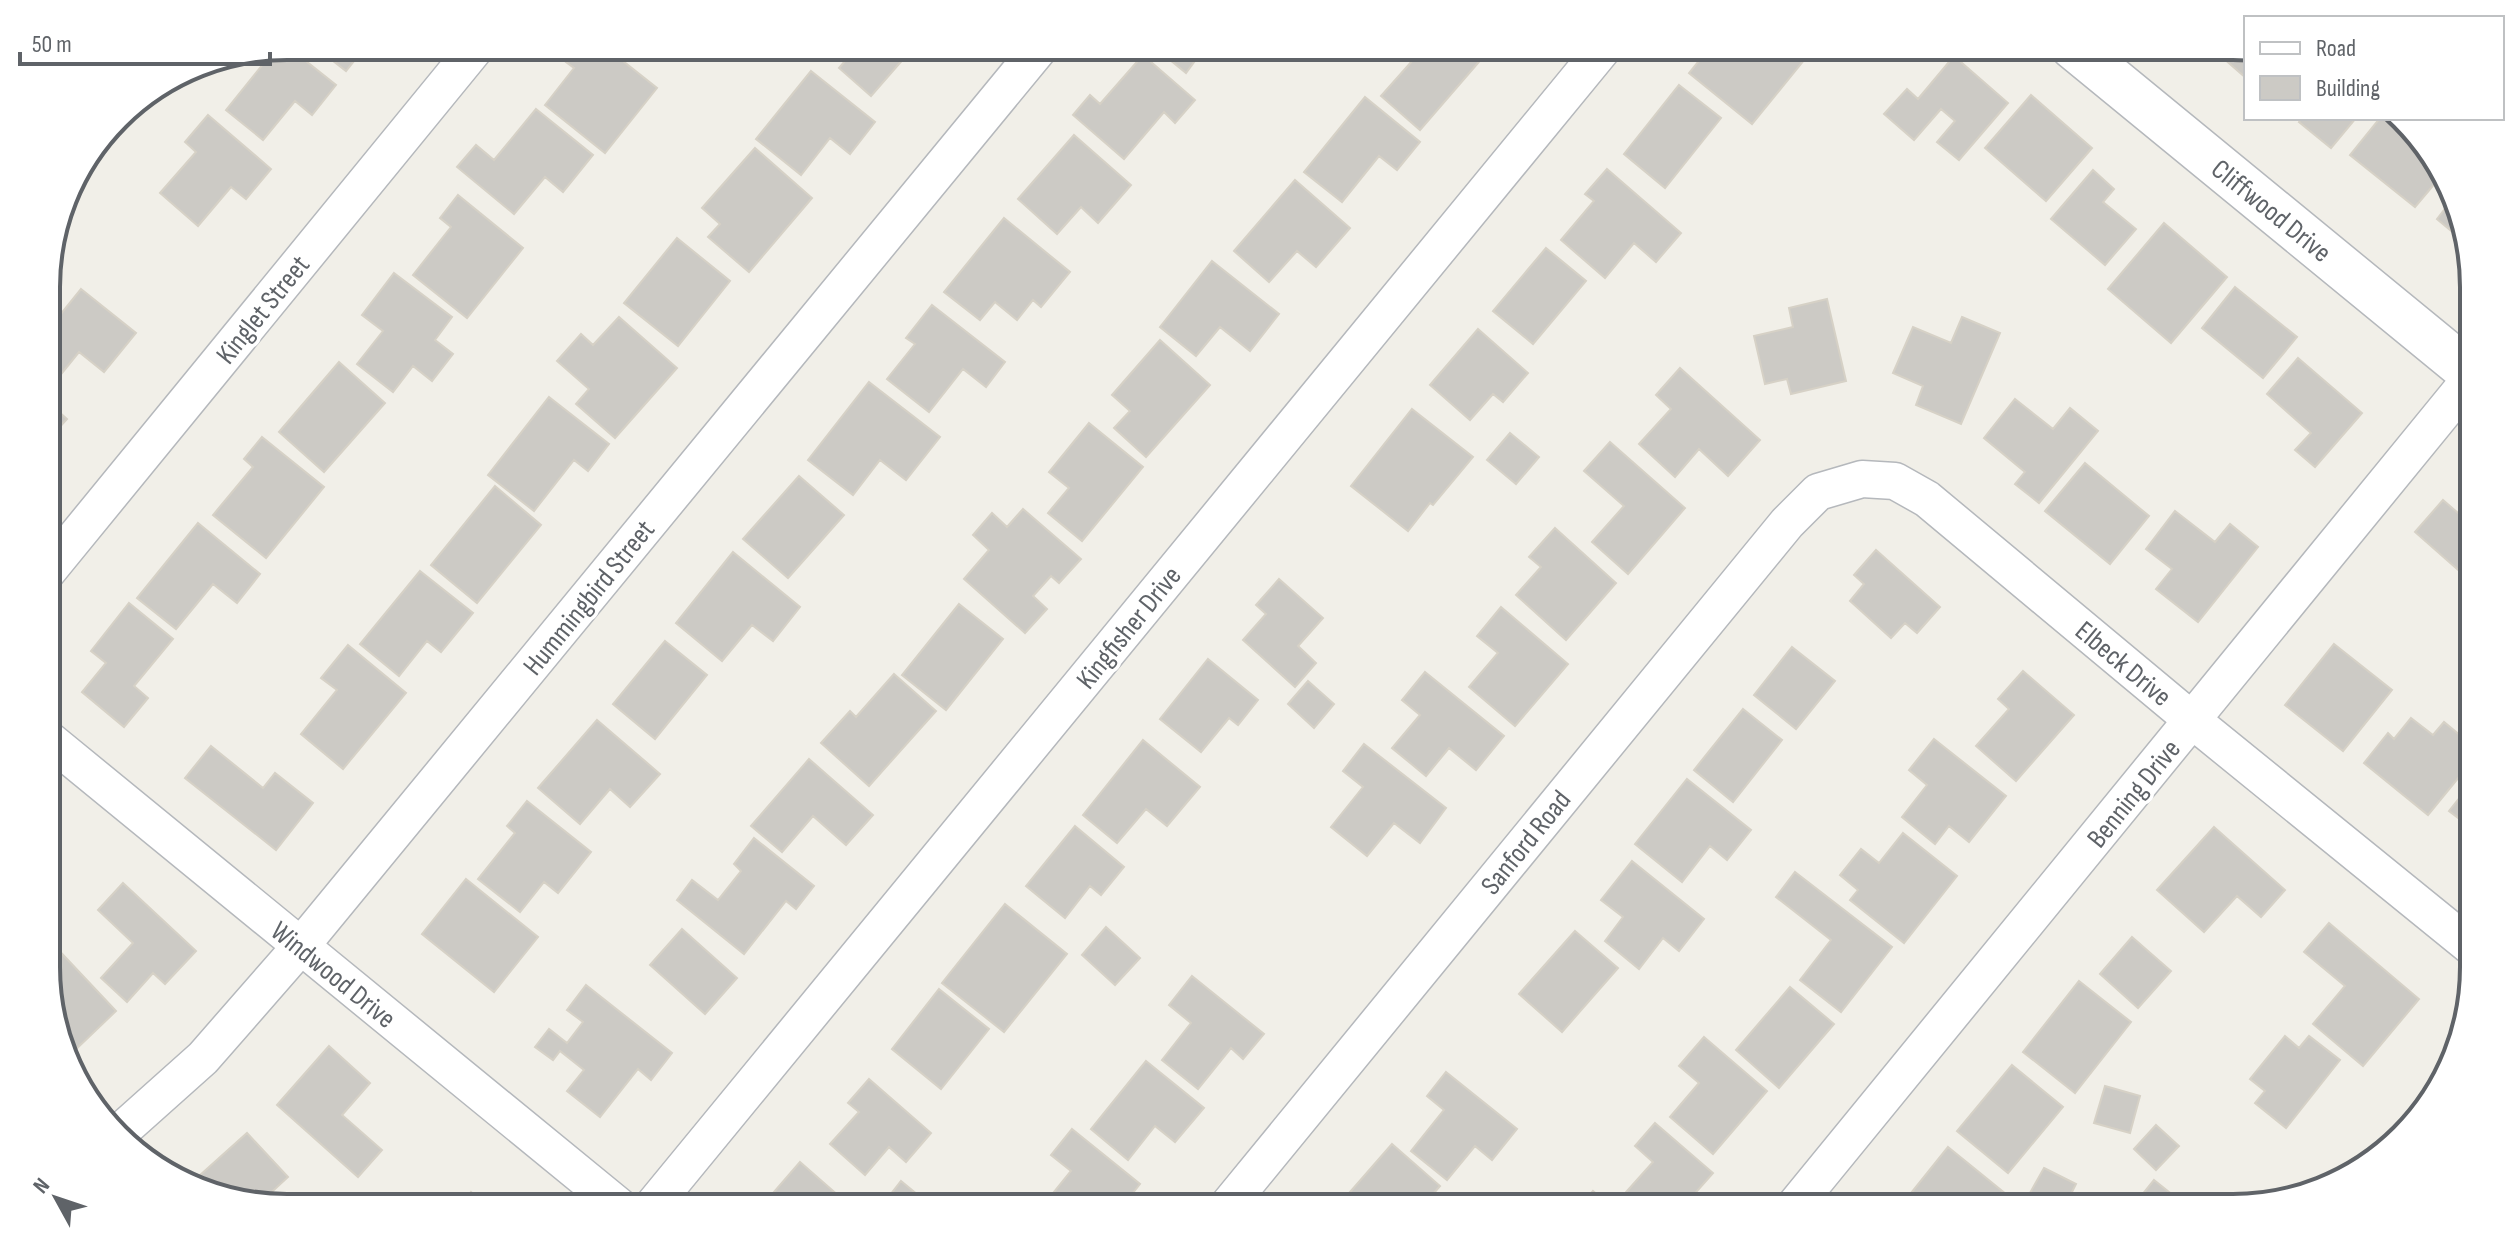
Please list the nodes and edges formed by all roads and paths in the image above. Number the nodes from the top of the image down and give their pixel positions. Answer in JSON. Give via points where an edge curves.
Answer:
{"nodes":[{"id":1,"x":466,"y":60,"type":"edge"},
{"id":2,"x":1029,"y":60,"type":"edge"},
{"id":3,"x":1594,"y":60,"type":"edge"},
{"id":4,"x":2089,"y":60,"type":"edge"},
{"id":5,"x":2460,"y":366,"type":"edge"},
{"id":6,"x":2460,"y":391,"type":"edge"},
{"id":7,"x":1833,"y":488,"type":"joint"},
{"id":8,"x":60,"y":556,"type":"edge"},
{"id":9,"x":2192,"y":720,"type":"junction"},
{"id":10,"x":60,"y":749,"type":"edge"},
{"id":11,"x":2460,"y":938,"type":"edge"},
{"id":12,"x":300,"y":947,"type":"junction"},
{"id":13,"x":125,"y":1127,"type":"edge"},
{"id":14,"x":604,"y":1194,"type":"edge"},
{"id":15,"x":662,"y":1194,"type":"edge"},
{"id":16,"x":1237,"y":1194,"type":"edge"},
{"id":17,"x":1804,"y":1194,"type":"edge"}],
"edges":[{"from":1,"to":8,"type":"street","name":"Kinglet Street"},
{"from":2,"to":12,"type":"street","name":"Hummingbird Street"},
{"from":3,"to":15,"type":"street","name":"Kingfisher Drive"},
{"from":4,"to":5,"type":"street","name":"Cliffwood Drive"},
{"from":6,"to":9,"type":"street","name":"Benning Drive"},
{"from":7,"to":9,"type":"street","name":"Elbeck Drive","via":[[1862,479],[1895,481],[1927,499]]},
{"from":7,"to":16,"type":"street","name":"Sanford Road","via":[[1818,492],[1787,523]]},
{"from":9,"to":11,"type":"street","name":"Elbeck Drive"},
{"from":9,"to":17,"type":"street","name":"Benning Drive"},
{"from":10,"to":12,"type":"street","name":"Windwood Drive"},
{"from":12,"to":13,"type":"street","name":"Hummingbird Street","via":[[203,1058]]},
{"from":12,"to":14,"type":"street","name":"Windwood Drive"}]}
